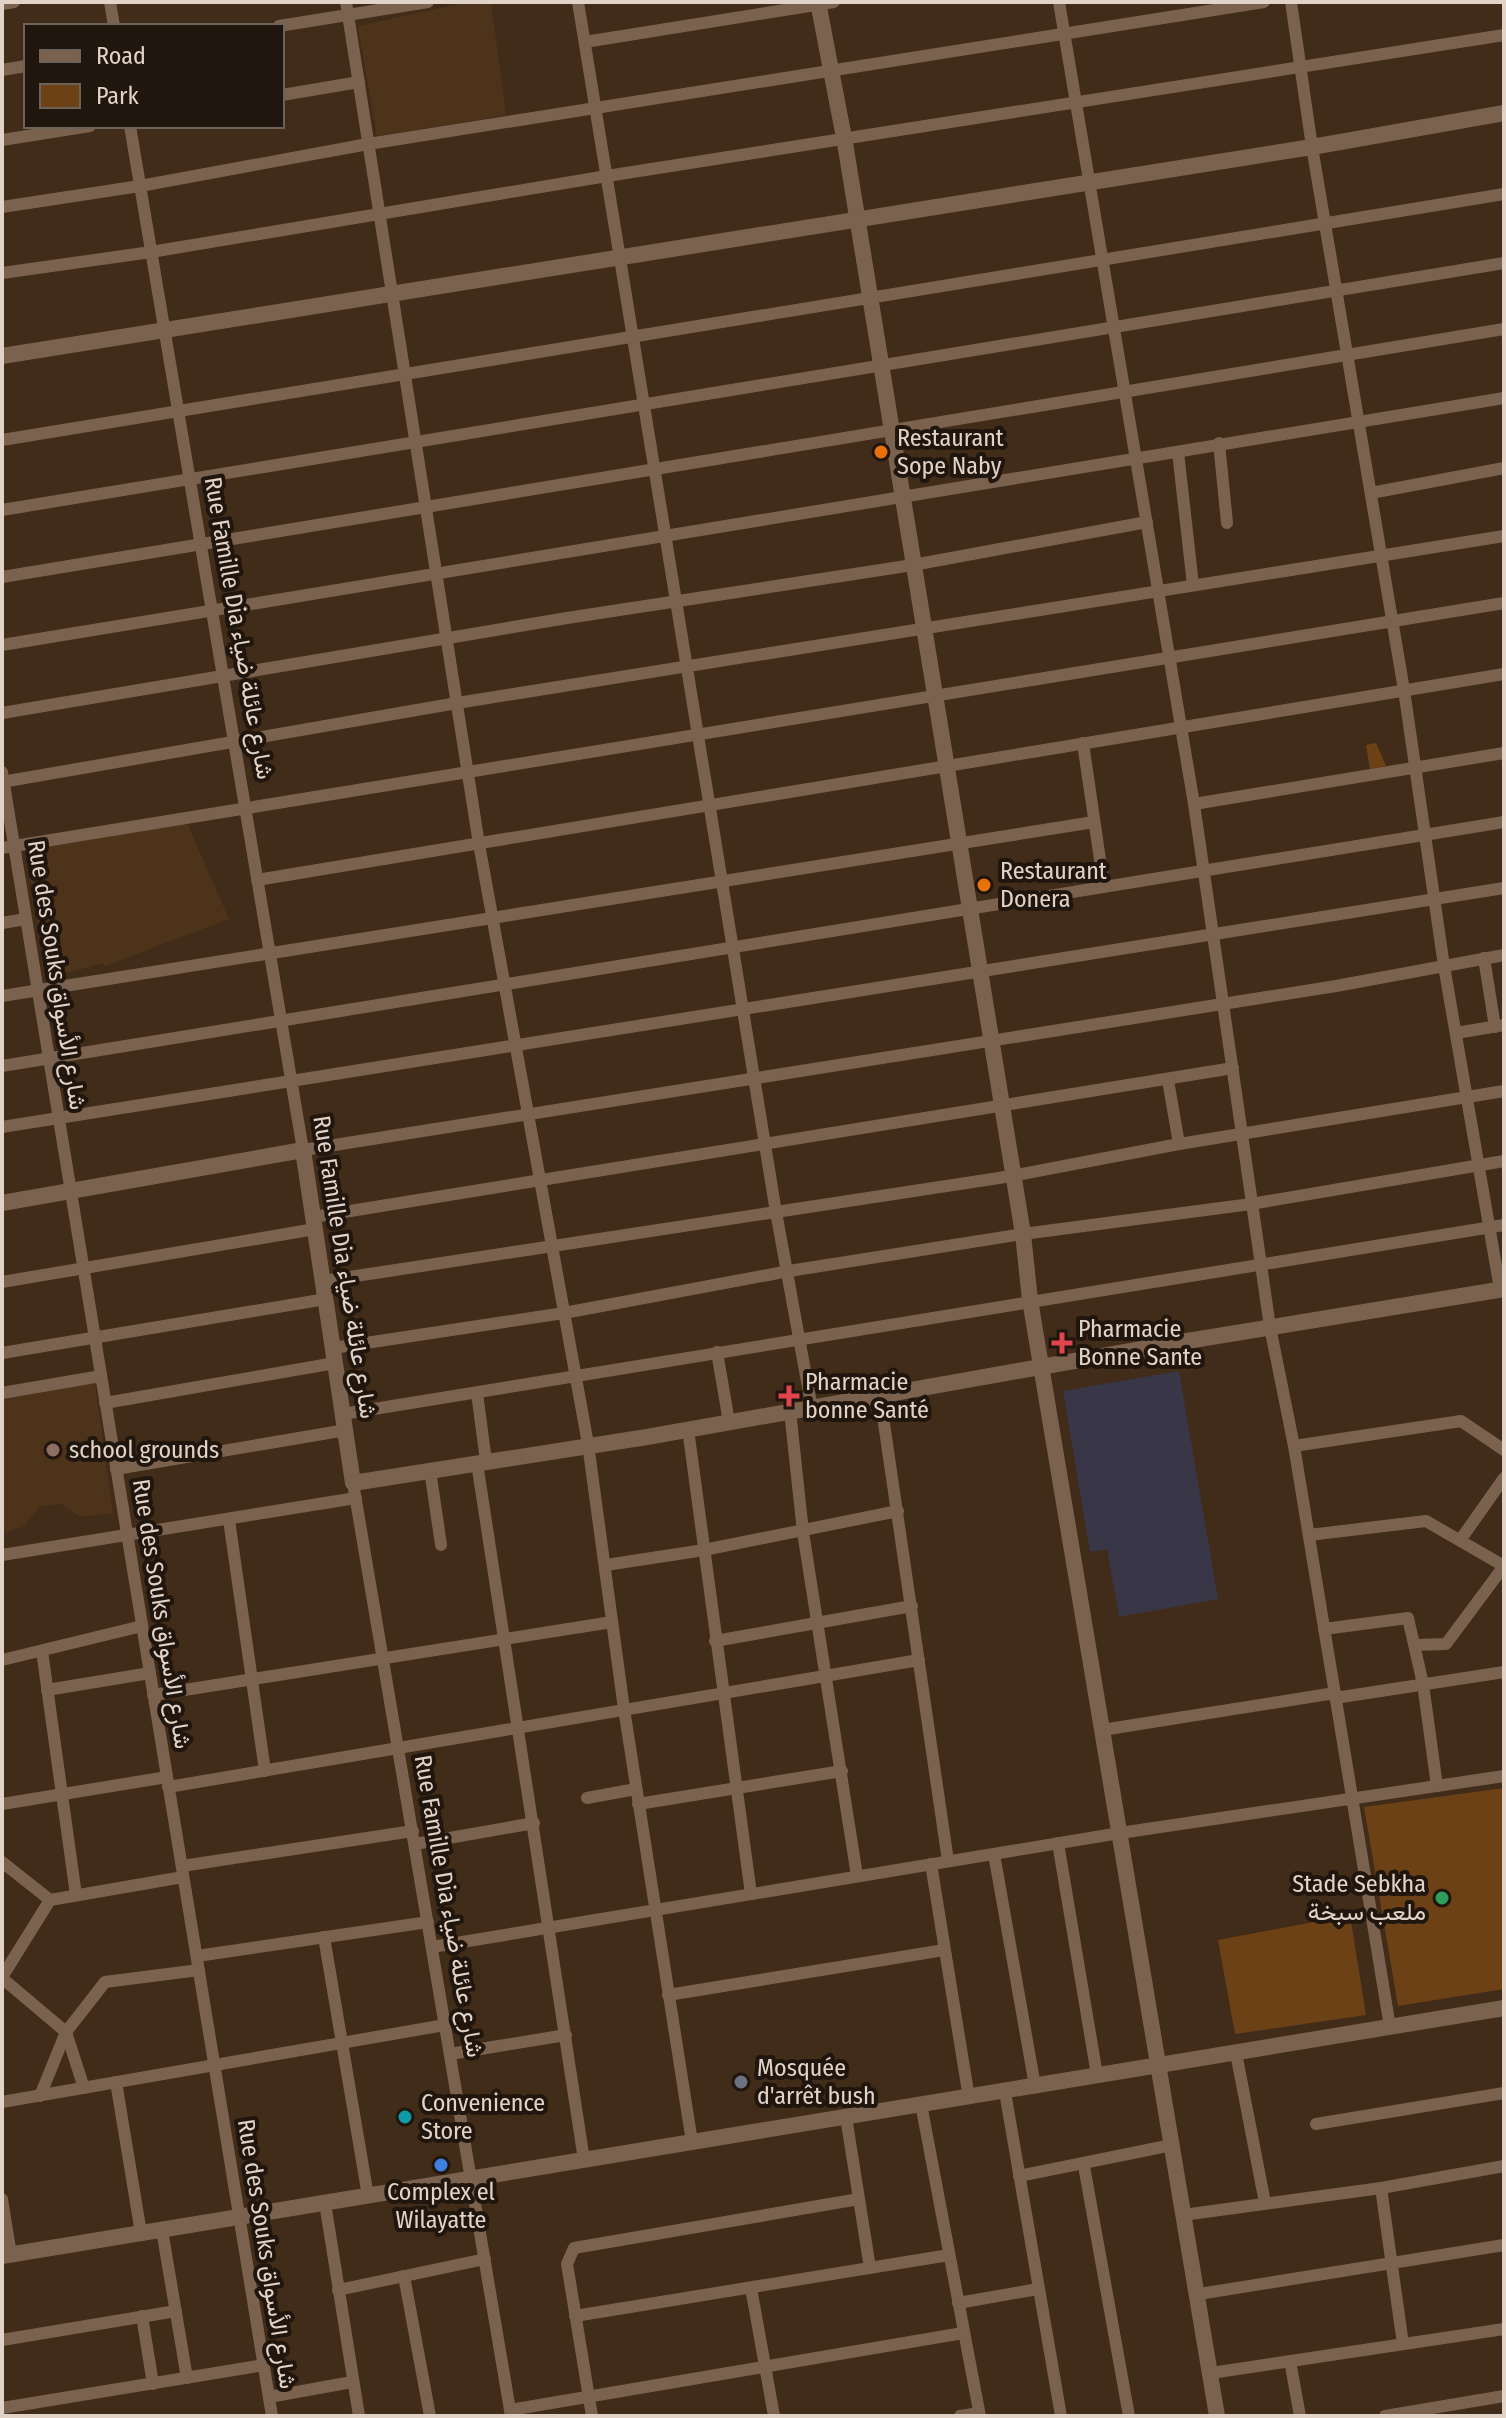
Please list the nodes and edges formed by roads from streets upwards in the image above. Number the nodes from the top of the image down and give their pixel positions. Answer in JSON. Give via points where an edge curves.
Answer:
{"nodes":[{"id":1,"x":14,"y":2,"type":"edge"},
{"id":2,"x":110,"y":2,"type":"edge"},
{"id":3,"x":428,"y":2,"type":"edge"},
{"id":4,"x":578,"y":2,"type":"edge"},
{"id":5,"x":1059,"y":2,"type":"edge"},
{"id":6,"x":1264,"y":2,"type":"edge"},
{"id":7,"x":1291,"y":2,"type":"edge"},
{"id":8,"x":824,"y":3,"type":"edge"},
{"id":9,"x":2,"y":4,"type":"edge"},
{"id":10,"x":1199,"y":7,"type":"edge"},
{"id":11,"x":347,"y":8,"type":"edge"},
{"id":12,"x":114,"y":24,"type":"edge"},
{"id":13,"x":284,"y":25,"type":"edge"},
{"id":14,"x":1064,"y":35,"type":"junction"},
{"id":15,"x":1504,"y":35,"type":"edge"},
{"id":16,"x":585,"y":42,"type":"junction"},
{"id":17,"x":1301,"y":65,"type":"junction"},
{"id":18,"x":24,"y":66,"type":"edge"},
{"id":19,"x":2,"y":70,"type":"edge"},
{"id":20,"x":833,"y":73,"type":"junction"},
{"id":21,"x":359,"y":82,"type":"junction"},
{"id":22,"x":284,"y":95,"type":"edge"},
{"id":23,"x":1074,"y":104,"type":"junction"},
{"id":24,"x":596,"y":108,"type":"junction"},
{"id":25,"x":1504,"y":113,"type":"edge"},
{"id":26,"x":77,"y":128,"type":"edge"},
{"id":27,"x":130,"y":128,"type":"edge"},
{"id":28,"x":2,"y":140,"type":"edge"},
{"id":29,"x":844,"y":140,"type":"junction"},
{"id":30,"x":368,"y":144,"type":"junction"},
{"id":31,"x":1312,"y":147,"type":"junction"},
{"id":32,"x":607,"y":176,"type":"junction"},
{"id":33,"x":1087,"y":181,"type":"junction"},
{"id":34,"x":140,"y":186,"type":"junction"},
{"id":35,"x":1504,"y":194,"type":"edge"},
{"id":36,"x":2,"y":207,"type":"edge"},
{"id":37,"x":380,"y":213,"type":"junction"},
{"id":38,"x":857,"y":219,"type":"junction"},
{"id":39,"x":1327,"y":226,"type":"junction"},
{"id":40,"x":151,"y":252,"type":"junction"},
{"id":41,"x":619,"y":255,"type":"junction"},
{"id":42,"x":1104,"y":260,"type":"junction"},
{"id":43,"x":1504,"y":263,"type":"edge"},
{"id":44,"x":2,"y":273,"type":"edge"},
{"id":45,"x":1337,"y":289,"type":"junction"},
{"id":46,"x":394,"y":292,"type":"junction"},
{"id":47,"x":869,"y":299,"type":"junction"},
{"id":48,"x":1116,"y":326,"type":"junction"},
{"id":49,"x":1504,"y":329,"type":"edge"},
{"id":50,"x":164,"y":330,"type":"junction"},
{"id":51,"x":632,"y":336,"type":"junction"},
{"id":52,"x":2,"y":356,"type":"edge"},
{"id":53,"x":1349,"y":356,"type":"junction"},
{"id":54,"x":881,"y":364,"type":"junction"},
{"id":55,"x":406,"y":374,"type":"junction"},
{"id":56,"x":1127,"y":394,"type":"junction"},
{"id":57,"x":1504,"y":398,"type":"edge"},
{"id":58,"x":643,"y":404,"type":"junction"},
{"id":59,"x":178,"y":412,"type":"junction"},
{"id":60,"x":1360,"y":424,"type":"junction"},
{"id":61,"x":891,"y":430,"type":"junction"},
{"id":62,"x":2,"y":440,"type":"edge"},
{"id":63,"x":417,"y":440,"type":"junction"},
{"id":64,"x":1219,"y":443,"type":"junction"},
{"id":65,"x":1178,"y":452,"type":"junction"},
{"id":66,"x":1136,"y":457,"type":"junction"},
{"id":67,"x":654,"y":468,"type":"junction"},
{"id":68,"x":1504,"y":468,"type":"edge"},
{"id":69,"x":189,"y":479,"type":"junction"},
{"id":70,"x":1371,"y":493,"type":"junction"},
{"id":71,"x":902,"y":495,"type":"junction"},
{"id":72,"x":427,"y":505,"type":"junction"},
{"id":73,"x":2,"y":510,"type":"edge"},
{"id":74,"x":1147,"y":522,"type":"junction"},
{"id":75,"x":1227,"y":523,"type":"dead end"},
{"id":76,"x":665,"y":535,"type":"junction"},
{"id":77,"x":1504,"y":536,"type":"edge"},
{"id":78,"x":200,"y":543,"type":"junction"},
{"id":79,"x":1382,"y":556,"type":"junction"},
{"id":80,"x":913,"y":565,"type":"junction"},
{"id":81,"x":437,"y":572,"type":"junction"},
{"id":82,"x":2,"y":577,"type":"edge"},
{"id":83,"x":1193,"y":585,"type":"junction"},
{"id":84,"x":1158,"y":590,"type":"junction"},
{"id":85,"x":675,"y":601,"type":"junction"},
{"id":86,"x":1504,"y":603,"type":"edge"},
{"id":87,"x":212,"y":611,"type":"junction"},
{"id":88,"x":1393,"y":623,"type":"junction"},
{"id":89,"x":923,"y":629,"type":"junction"},
{"id":90,"x":447,"y":638,"type":"junction"},
{"id":91,"x":2,"y":645,"type":"edge"},
{"id":92,"x":1170,"y":655,"type":"junction"},
{"id":93,"x":686,"y":667,"type":"junction"},
{"id":94,"x":1504,"y":674,"type":"edge"},
{"id":95,"x":223,"y":677,"type":"junction"},
{"id":96,"x":1404,"y":690,"type":"junction"},
{"id":97,"x":934,"y":697,"type":"junction"},
{"id":98,"x":457,"y":703,"type":"junction"},
{"id":99,"x":2,"y":713,"type":"edge"},
{"id":100,"x":1181,"y":727,"type":"junction"},
{"id":101,"x":697,"y":733,"type":"junction"},
{"id":102,"x":234,"y":740,"type":"junction"},
{"id":103,"x":1083,"y":743,"type":"junction"},
{"id":104,"x":1504,"y":753,"type":"edge"},
{"id":105,"x":945,"y":766,"type":"junction"},
{"id":106,"x":1415,"y":769,"type":"junction"},
{"id":107,"x":468,"y":772,"type":"junction"},
{"id":108,"x":3,"y":779,"type":"edge"},
{"id":109,"x":1194,"y":804,"type":"junction"},
{"id":110,"x":709,"y":805,"type":"junction"},
{"id":111,"x":246,"y":810,"type":"junction"},
{"id":112,"x":1094,"y":822,"type":"junction"},
{"id":113,"x":1504,"y":822,"type":"edge"},
{"id":114,"x":1425,"y":835,"type":"junction"},
{"id":115,"x":479,"y":844,"type":"junction"},
{"id":116,"x":958,"y":845,"type":"junction"},
{"id":117,"x":8,"y":847,"type":"edge"},
{"id":118,"x":1203,"y":871,"type":"junction"},
{"id":119,"x":257,"y":880,"type":"junction"},
{"id":120,"x":722,"y":882,"type":"junction"},
{"id":121,"x":1104,"y":887,"type":"junction"},
{"id":122,"x":1504,"y":888,"type":"edge"},
{"id":123,"x":1434,"y":900,"type":"junction"},
{"id":124,"x":968,"y":909,"type":"junction"},
{"id":125,"x":493,"y":918,"type":"junction"},
{"id":126,"x":26,"y":919,"type":"junction"},
{"id":127,"x":2,"y":923,"type":"edge"},
{"id":128,"x":1213,"y":934,"type":"junction"},
{"id":129,"x":732,"y":947,"type":"junction"},
{"id":130,"x":270,"y":953,"type":"junction"},
{"id":131,"x":1504,"y":955,"type":"edge"},
{"id":132,"x":1484,"y":958,"type":"junction"},
{"id":133,"x":1444,"y":966,"type":"junction"},
{"id":134,"x":979,"y":974,"type":"junction"},
{"id":135,"x":505,"y":985,"type":"junction"},
{"id":136,"x":37,"y":990,"type":"junction"},
{"id":137,"x":2,"y":996,"type":"edge"},
{"id":138,"x":1223,"y":1001,"type":"junction"},
{"id":139,"x":743,"y":1012,"type":"junction"},
{"id":140,"x":281,"y":1021,"type":"junction"},
{"id":141,"x":1499,"y":1026,"type":"edge"},
{"id":142,"x":1456,"y":1033,"type":"junction"},
{"id":143,"x":990,"y":1040,"type":"junction"},
{"id":144,"x":516,"y":1048,"type":"junction"},
{"id":145,"x":48,"y":1059,"type":"junction"},
{"id":146,"x":2,"y":1066,"type":"edge"},
{"id":147,"x":1233,"y":1068,"type":"junction"},
{"id":148,"x":754,"y":1078,"type":"junction"},
{"id":149,"x":291,"y":1080,"type":"junction"},
{"id":150,"x":1168,"y":1080,"type":"junction"},
{"id":151,"x":1504,"y":1091,"type":"edge"},
{"id":152,"x":1467,"y":1096,"type":"junction"},
{"id":153,"x":1000,"y":1106,"type":"junction"},
{"id":154,"x":528,"y":1114,"type":"junction"},
{"id":155,"x":57,"y":1117,"type":"junction"},
{"id":156,"x":2,"y":1127,"type":"edge"},
{"id":157,"x":1241,"y":1134,"type":"junction"},
{"id":158,"x":1179,"y":1144,"type":"junction"},
{"id":159,"x":765,"y":1146,"type":"junction"},
{"id":160,"x":303,"y":1150,"type":"junction"},
{"id":161,"x":1504,"y":1161,"type":"edge"},
{"id":162,"x":1479,"y":1165,"type":"junction"},
{"id":163,"x":1012,"y":1176,"type":"junction"},
{"id":164,"x":540,"y":1181,"type":"junction"},
{"id":165,"x":70,"y":1191,"type":"junction"},
{"id":166,"x":2,"y":1203,"type":"edge"},
{"id":167,"x":1251,"y":1204,"type":"junction"},
{"id":168,"x":776,"y":1212,"type":"junction"},
{"id":169,"x":314,"y":1223,"type":"junction"},
{"id":170,"x":1504,"y":1225,"type":"edge"},
{"id":171,"x":1489,"y":1228,"type":"junction"},
{"id":172,"x":1023,"y":1234,"type":"junction"},
{"id":173,"x":552,"y":1246,"type":"junction"},
{"id":174,"x":1261,"y":1262,"type":"junction"},
{"id":175,"x":83,"y":1268,"type":"junction"},
{"id":176,"x":789,"y":1271,"type":"junction"},
{"id":177,"x":323,"y":1281,"type":"junction"},
{"id":178,"x":2,"y":1282,"type":"edge"},
{"id":179,"x":1502,"y":1289,"type":"edge"},
{"id":180,"x":326,"y":1299,"type":"junction"},
{"id":181,"x":1030,"y":1300,"type":"junction"},
{"id":182,"x":564,"y":1313,"type":"junction"},
{"id":183,"x":1270,"y":1327,"type":"junction"},
{"id":184,"x":94,"y":1338,"type":"junction"},
{"id":185,"x":802,"y":1339,"type":"junction"},
{"id":186,"x":717,"y":1352,"type":"junction"},
{"id":187,"x":2,"y":1353,"type":"edge"},
{"id":188,"x":334,"y":1356,"type":"junction"},
{"id":189,"x":1041,"y":1368,"type":"junction"},
{"id":190,"x":101,"y":1376,"type":"junction"},
{"id":191,"x":575,"y":1377,"type":"junction"},
{"id":192,"x":2,"y":1393,"type":"edge"},
{"id":193,"x":477,"y":1393,"type":"junction"},
{"id":194,"x":880,"y":1396,"type":"junction"},
{"id":195,"x":105,"y":1403,"type":"junction"},
{"id":196,"x":812,"y":1409,"type":"junction"},
{"id":197,"x":790,"y":1411,"type":"junction"},
{"id":198,"x":344,"y":1422,"type":"junction"},
{"id":199,"x":729,"y":1422,"type":"junction"},
{"id":200,"x":688,"y":1429,"type":"junction"},
{"id":201,"x":588,"y":1444,"type":"junction"},
{"id":202,"x":1294,"y":1446,"type":"junction"},
{"id":203,"x":1504,"y":1450,"type":"edge"},
{"id":204,"x":481,"y":1462,"type":"junction"},
{"id":205,"x":116,"y":1469,"type":"junction"},
{"id":206,"x":430,"y":1470,"type":"junction"},
{"id":207,"x":1504,"y":1478,"type":"edge"},
{"id":208,"x":355,"y":1491,"type":"junction"},
{"id":209,"x":898,"y":1511,"type":"junction"},
{"id":210,"x":229,"y":1520,"type":"junction"},
{"id":211,"x":803,"y":1532,"type":"junction"},
{"id":212,"x":1309,"y":1535,"type":"junction"},
{"id":213,"x":127,"y":1536,"type":"junction"},
{"id":214,"x":1461,"y":1539,"type":"junction"},
{"id":215,"x":441,"y":1545,"type":"dead end"},
{"id":216,"x":704,"y":1550,"type":"junction"},
{"id":217,"x":2,"y":1555,"type":"edge"},
{"id":218,"x":606,"y":1565,"type":"junction"},
{"id":219,"x":1504,"y":1566,"type":"edge"},
{"id":220,"x":912,"y":1606,"type":"junction"},
{"id":221,"x":817,"y":1621,"type":"junction"},
{"id":222,"x":612,"y":1622,"type":"junction"},
{"id":223,"x":142,"y":1626,"type":"junction"},
{"id":224,"x":1324,"y":1629,"type":"junction"},
{"id":225,"x":506,"y":1639,"type":"junction"},
{"id":226,"x":715,"y":1641,"type":"junction"},
{"id":227,"x":1415,"y":1645,"type":"junction"},
{"id":228,"x":42,"y":1651,"type":"junction"},
{"id":229,"x":383,"y":1659,"type":"junction"},
{"id":230,"x":2,"y":1660,"type":"edge"},
{"id":231,"x":919,"y":1660,"type":"junction"},
{"id":232,"x":1504,"y":1672,"type":"edge"},
{"id":233,"x":150,"y":1673,"type":"junction"},
{"id":234,"x":825,"y":1674,"type":"junction"},
{"id":235,"x":251,"y":1679,"type":"junction"},
{"id":236,"x":1423,"y":1684,"type":"junction"},
{"id":237,"x":47,"y":1690,"type":"junction"},
{"id":238,"x":723,"y":1694,"type":"junction"},
{"id":239,"x":153,"y":1695,"type":"junction"},
{"id":240,"x":1335,"y":1695,"type":"junction"},
{"id":241,"x":624,"y":1709,"type":"junction"},
{"id":242,"x":519,"y":1728,"type":"junction"},
{"id":243,"x":1102,"y":1730,"type":"junction"},
{"id":244,"x":398,"y":1748,"type":"junction"},
{"id":245,"x":265,"y":1771,"type":"junction"},
{"id":246,"x":842,"y":1771,"type":"junction"},
{"id":247,"x":1504,"y":1776,"type":"edge"},
{"id":248,"x":168,"y":1782,"type":"junction"},
{"id":249,"x":1437,"y":1786,"type":"junction"},
{"id":250,"x":736,"y":1788,"type":"junction"},
{"id":251,"x":636,"y":1789,"type":"junction"},
{"id":252,"x":60,"y":1793,"type":"junction"},
{"id":253,"x":587,"y":1798,"type":"dead end"},
{"id":254,"x":1352,"y":1799,"type":"junction"},
{"id":255,"x":2,"y":1804,"type":"edge"},
{"id":256,"x":638,"y":1804,"type":"junction"},
{"id":257,"x":534,"y":1823,"type":"junction"},
{"id":258,"x":1120,"y":1833,"type":"junction"},
{"id":259,"x":414,"y":1838,"type":"junction"},
{"id":260,"x":1058,"y":1843,"type":"junction"},
{"id":261,"x":994,"y":1854,"type":"junction"},
{"id":262,"x":948,"y":1861,"type":"junction"},
{"id":263,"x":2,"y":1862,"type":"edge"},
{"id":264,"x":931,"y":1864,"type":"junction"},
{"id":265,"x":182,"y":1871,"type":"junction"},
{"id":266,"x":857,"y":1876,"type":"junction"},
{"id":267,"x":751,"y":1894,"type":"junction"},
{"id":268,"x":76,"y":1895,"type":"junction"},
{"id":269,"x":50,"y":1900,"type":"junction"},
{"id":270,"x":654,"y":1910,"type":"junction"},
{"id":271,"x":428,"y":1922,"type":"junction"},
{"id":272,"x":549,"y":1929,"type":"junction"},
{"id":273,"x":324,"y":1937,"type":"junction"},
{"id":274,"x":432,"y":1947,"type":"junction"},
{"id":275,"x":944,"y":1950,"type":"junction"},
{"id":276,"x":197,"y":1956,"type":"junction"},
{"id":277,"x":199,"y":1970,"type":"junction"},
{"id":278,"x":2,"y":1978,"type":"edge"},
{"id":279,"x":668,"y":1995,"type":"junction"},
{"id":280,"x":1504,"y":2008,"type":"edge"},
{"id":281,"x":445,"y":2025,"type":"junction"},
{"id":282,"x":1390,"y":2027,"type":"junction"},
{"id":283,"x":66,"y":2032,"type":"junction"},
{"id":284,"x":566,"y":2035,"type":"junction"},
{"id":285,"x":342,"y":2043,"type":"junction"},
{"id":286,"x":1236,"y":2053,"type":"junction"},
{"id":287,"x":450,"y":2054,"type":"junction"},
{"id":288,"x":213,"y":2065,"type":"junction"},
{"id":289,"x":1158,"y":2065,"type":"junction"},
{"id":290,"x":1097,"y":2075,"type":"junction"},
{"id":291,"x":116,"y":2082,"type":"junction"},
{"id":292,"x":1035,"y":2086,"type":"junction"},
{"id":293,"x":84,"y":2088,"type":"junction"},
{"id":294,"x":1005,"y":2092,"type":"junction"},
{"id":295,"x":1504,"y":2093,"type":"edge"},
{"id":296,"x":40,"y":2096,"type":"junction"},
{"id":297,"x":969,"y":2098,"type":"junction"},
{"id":298,"x":2,"y":2102,"type":"edge"},
{"id":299,"x":921,"y":2104,"type":"junction"},
{"id":300,"x":846,"y":2117,"type":"junction"},
{"id":301,"x":1316,"y":2124,"type":"dead end"},
{"id":302,"x":692,"y":2142,"type":"junction"},
{"id":303,"x":1172,"y":2145,"type":"junction"},
{"id":304,"x":584,"y":2160,"type":"junction"},
{"id":305,"x":1084,"y":2166,"type":"junction"},
{"id":306,"x":1504,"y":2166,"type":"edge"},
{"id":307,"x":1019,"y":2176,"type":"junction"},
{"id":308,"x":471,"y":2179,"type":"junction"},
{"id":309,"x":1381,"y":2188,"type":"junction"},
{"id":310,"x":368,"y":2196,"type":"junction"},
{"id":311,"x":2,"y":2199,"type":"edge"},
{"id":312,"x":859,"y":2199,"type":"junction"},
{"id":313,"x":325,"y":2203,"type":"junction"},
{"id":314,"x":1265,"y":2203,"type":"junction"},
{"id":315,"x":1183,"y":2215,"type":"junction"},
{"id":316,"x":240,"y":2217,"type":"junction"},
{"id":317,"x":162,"y":2230,"type":"junction"},
{"id":318,"x":141,"y":2233,"type":"junction"},
{"id":319,"x":1504,"y":2245,"type":"edge"},
{"id":320,"x":949,"y":2255,"type":"junction"},
{"id":321,"x":7,"y":2256,"type":"edge"},
{"id":322,"x":485,"y":2259,"type":"junction"},
{"id":323,"x":1393,"y":2263,"type":"junction"},
{"id":324,"x":870,"y":2268,"type":"junction"},
{"id":325,"x":404,"y":2276,"type":"junction"},
{"id":326,"x":751,"y":2288,"type":"junction"},
{"id":327,"x":1038,"y":2289,"type":"junction"},
{"id":328,"x":338,"y":2290,"type":"junction"},
{"id":329,"x":1199,"y":2294,"type":"junction"},
{"id":330,"x":958,"y":2303,"type":"junction"},
{"id":331,"x":176,"y":2311,"type":"junction"},
{"id":332,"x":142,"y":2316,"type":"junction"},
{"id":333,"x":575,"y":2316,"type":"junction"},
{"id":334,"x":1504,"y":2329,"type":"edge"},
{"id":335,"x":963,"y":2333,"type":"junction"},
{"id":336,"x":2,"y":2340,"type":"edge"},
{"id":337,"x":1403,"y":2344,"type":"junction"},
{"id":338,"x":1290,"y":2361,"type":"junction"},
{"id":339,"x":264,"y":2365,"type":"junction"},
{"id":340,"x":765,"y":2367,"type":"junction"},
{"id":341,"x":1211,"y":2373,"type":"junction"},
{"id":342,"x":187,"y":2378,"type":"junction"},
{"id":343,"x":352,"y":2382,"type":"junction"},
{"id":344,"x":153,"y":2384,"type":"junction"},
{"id":345,"x":1504,"y":2396,"type":"edge"},
{"id":346,"x":269,"y":2397,"type":"junction"},
{"id":347,"x":588,"y":2397,"type":"junction"},
{"id":348,"x":58,"y":2400,"type":"junction"},
{"id":349,"x":2,"y":2408,"type":"edge"},
{"id":350,"x":511,"y":2413,"type":"edge"},
{"id":351,"x":980,"y":2414,"type":"edge"},
{"id":352,"x":60,"y":2416,"type":"edge"},
{"id":353,"x":272,"y":2416,"type":"edge"},
{"id":354,"x":359,"y":2416,"type":"edge"},
{"id":355,"x":430,"y":2416,"type":"edge"},
{"id":356,"x":592,"y":2416,"type":"edge"},
{"id":357,"x":774,"y":2416,"type":"edge"},
{"id":358,"x":960,"y":2416,"type":"edge"},
{"id":359,"x":1061,"y":2416,"type":"edge"},
{"id":360,"x":1129,"y":2416,"type":"edge"},
{"id":361,"x":1217,"y":2416,"type":"edge"},
{"id":362,"x":1300,"y":2416,"type":"edge"},
{"id":363,"x":1385,"y":2416,"type":"edge"}],
"edges":[{"from":1,"to":9,"type":"street"},
{"from":2,"to":12,"type":"street"},
{"from":3,"to":11,"type":"street"},
{"from":4,"to":16,"type":"street"},
{"from":5,"to":14,"type":"street"},
{"from":6,"to":10,"type":"street"},
{"from":7,"to":17,"type":"street"},
{"from":8,"to":16,"type":"street"},
{"from":8,"to":20,"type":"street"},
{"from":10,"to":14,"type":"street"},
{"from":11,"to":13,"type":"street"},
{"from":11,"to":21,"type":"street"},
{"from":14,"to":20,"type":"street"},
{"from":14,"to":23,"type":"street"},
{"from":15,"to":17,"type":"street"},
{"from":16,"to":24,"type":"street"},
{"from":17,"to":23,"type":"street"},
{"from":17,"to":31,"type":"street"},
{"from":18,"to":19,"type":"street"},
{"from":20,"to":24,"type":"street"},
{"from":20,"to":29,"type":"street"},
{"from":21,"to":22,"type":"street"},
{"from":21,"to":30,"type":"street"},
{"from":23,"to":29,"type":"street"},
{"from":23,"to":33,"type":"street"},
{"from":24,"to":30,"type":"street"},
{"from":24,"to":32,"type":"street"},
{"from":25,"to":31,"type":"street"},
{"from":26,"to":28,"type":"street"},
{"from":27,"to":34,"type":"street","name":"Rue Famille Dia شارع عائلة ضياء"},
{"from":29,"to":32,"type":"street"},
{"from":29,"to":38,"type":"street"},
{"from":30,"to":34,"type":"street"},
{"from":30,"to":37,"type":"street"},
{"from":31,"to":33,"type":"street"},
{"from":31,"to":39,"type":"street"},
{"from":32,"to":37,"type":"street"},
{"from":32,"to":41,"type":"street"},
{"from":33,"to":38,"type":"street"},
{"from":33,"to":42,"type":"street"},
{"from":34,"to":36,"type":"street"},
{"from":34,"to":40,"type":"street","name":"Rue Famille Dia شارع عائلة ضياء"},
{"from":35,"to":39,"type":"street"},
{"from":37,"to":40,"type":"street"},
{"from":37,"to":46,"type":"street"},
{"from":38,"to":41,"type":"street"},
{"from":38,"to":47,"type":"street"},
{"from":39,"to":42,"type":"street"},
{"from":39,"to":45,"type":"street"},
{"from":40,"to":44,"type":"street"},
{"from":40,"to":50,"type":"street","name":"Rue Famille Dia شارع عائلة ضياء"},
{"from":41,"to":46,"type":"street"},
{"from":41,"to":51,"type":"street"},
{"from":42,"to":47,"type":"street"},
{"from":42,"to":48,"type":"street"},
{"from":43,"to":45,"type":"street"},
{"from":45,"to":48,"type":"street"},
{"from":45,"to":53,"type":"street"},
{"from":46,"to":50,"type":"street"},
{"from":46,"to":55,"type":"street"},
{"from":47,"to":51,"type":"street"},
{"from":47,"to":54,"type":"street"},
{"from":48,"to":54,"type":"street"},
{"from":48,"to":56,"type":"street"},
{"from":49,"to":53,"type":"street"},
{"from":50,"to":52,"type":"street"},
{"from":50,"to":59,"type":"street","name":"Rue Famille Dia شارع عائلة ضياء"},
{"from":51,"to":55,"type":"street"},
{"from":51,"to":58,"type":"street"},
{"from":53,"to":56,"type":"street"},
{"from":53,"to":60,"type":"street"},
{"from":54,"to":58,"type":"street"},
{"from":54,"to":61,"type":"street"},
{"from":55,"to":59,"type":"street"},
{"from":55,"to":63,"type":"street"},
{"from":56,"to":61,"type":"street"},
{"from":56,"to":66,"type":"street"},
{"from":57,"to":60,"type":"street"},
{"from":58,"to":63,"type":"street"},
{"from":58,"to":67,"type":"street"},
{"from":59,"to":62,"type":"street"},
{"from":59,"to":69,"type":"street","name":"Rue Famille Dia شارع عائلة ضياء"},
{"from":60,"to":64,"type":"street"},
{"from":60,"to":70,"type":"street"},
{"from":61,"to":67,"type":"street"},
{"from":61,"to":71,"type":"street"},
{"from":63,"to":69,"type":"street"},
{"from":63,"to":72,"type":"street"},
{"from":64,"to":65,"type":"street"},
{"from":64,"to":75,"type":"street"},
{"from":65,"to":66,"type":"street"},
{"from":65,"to":83,"type":"street"},
{"from":66,"to":71,"type":"street"},
{"from":66,"to":74,"type":"street"},
{"from":67,"to":72,"type":"street"},
{"from":67,"to":76,"type":"street"},
{"from":68,"to":70,"type":"street"},
{"from":69,"to":73,"type":"street"},
{"from":69,"to":78,"type":"street","name":"Rue Famille Dia شارع عائلة ضياء"},
{"from":70,"to":79,"type":"street"},
{"from":71,"to":76,"type":"street"},
{"from":71,"to":80,"type":"street"},
{"from":72,"to":78,"type":"street"},
{"from":72,"to":81,"type":"street"},
{"from":74,"to":80,"type":"street"},
{"from":74,"to":84,"type":"street"},
{"from":76,"to":81,"type":"street"},
{"from":76,"to":85,"type":"street"},
{"from":77,"to":79,"type":"street"},
{"from":78,"to":82,"type":"street"},
{"from":78,"to":87,"type":"street","name":"Rue Famille Dia شارع عائلة ضياء"},
{"from":79,"to":83,"type":"street"},
{"from":79,"to":88,"type":"street"},
{"from":80,"to":85,"type":"street"},
{"from":80,"to":89,"type":"street"},
{"from":81,"to":87,"type":"street"},
{"from":81,"to":90,"type":"street"},
{"from":83,"to":84,"type":"street"},
{"from":84,"to":89,"type":"street"},
{"from":84,"to":92,"type":"street"},
{"from":85,"to":90,"type":"street"},
{"from":85,"to":93,"type":"street"},
{"from":86,"to":88,"type":"street"},
{"from":87,"to":91,"type":"street"},
{"from":87,"to":95,"type":"street","name":"Rue Famille Dia شارع عائلة ضياء"},
{"from":88,"to":92,"type":"street"},
{"from":88,"to":96,"type":"street"},
{"from":89,"to":93,"type":"street"},
{"from":89,"to":97,"type":"street"},
{"from":90,"to":95,"type":"street"},
{"from":90,"to":98,"type":"street"},
{"from":92,"to":97,"type":"street"},
{"from":92,"to":100,"type":"street"},
{"from":93,"to":98,"type":"street"},
{"from":93,"to":101,"type":"street"},
{"from":94,"to":96,"type":"street"},
{"from":95,"to":99,"type":"street"},
{"from":95,"to":102,"type":"street","name":"Rue Famille Dia شارع عائلة ضياء"},
{"from":96,"to":100,"type":"street"},
{"from":96,"to":106,"type":"street"},
{"from":97,"to":101,"type":"street"},
{"from":97,"to":105,"type":"street"},
{"from":98,"to":102,"type":"street"},
{"from":98,"to":107,"type":"street"},
{"from":100,"to":103,"type":"street"},
{"from":100,"to":109,"type":"street"},
{"from":101,"to":107,"type":"street"},
{"from":101,"to":110,"type":"street"},
{"from":102,"to":108,"type":"street"},
{"from":102,"to":111,"type":"street","name":"Rue Famille Dia شارع عائلة ضياء"},
{"from":103,"to":105,"type":"street"},
{"from":103,"to":112,"type":"street"},
{"from":104,"to":106,"type":"street"},
{"from":105,"to":110,"type":"street"},
{"from":105,"to":116,"type":"street"},
{"from":106,"to":109,"type":"street"},
{"from":106,"to":114,"type":"street"},
{"from":107,"to":111,"type":"street"},
{"from":107,"to":115,"type":"street"},
{"from":108,"to":117,"type":"street","name":"Rue des Souks شارع الأسواق"},
{"from":109,"to":118,"type":"street"},
{"from":110,"to":115,"type":"street"},
{"from":110,"to":120,"type":"street"},
{"from":111,"to":117,"type":"street"},
{"from":111,"to":119,"type":"street","name":"Rue Famille Dia شارع عائلة ضياء"},
{"from":112,"to":116,"type":"street"},
{"from":112,"to":121,"type":"street"},
{"from":113,"to":114,"type":"street"},
{"from":114,"to":118,"type":"street"},
{"from":114,"to":123,"type":"street"},
{"from":115,"to":119,"type":"street"},
{"from":115,"to":125,"type":"street"},
{"from":116,"to":120,"type":"street"},
{"from":116,"to":124,"type":"street"},
{"from":117,"to":126,"type":"street","name":"Rue des Souks شارع الأسواق"},
{"from":118,"to":121,"type":"street"},
{"from":118,"to":128,"type":"street"},
{"from":119,"to":130,"type":"street","name":"Rue Famille Dia شارع عائلة ضياء"},
{"from":120,"to":125,"type":"street"},
{"from":120,"to":129,"type":"street"},
{"from":121,"to":124,"type":"street"},
{"from":122,"to":123,"type":"street"},
{"from":123,"to":128,"type":"street"},
{"from":123,"to":133,"type":"street"},
{"from":124,"to":129,"type":"street"},
{"from":124,"to":134,"type":"street"},
{"from":125,"to":130,"type":"street"},
{"from":125,"to":135,"type":"street"},
{"from":126,"to":127,"type":"street"},
{"from":126,"to":136,"type":"street","name":"Rue des Souks شارع الأسواق"},
{"from":128,"to":134,"type":"street"},
{"from":128,"to":138,"type":"street"},
{"from":129,"to":135,"type":"street"},
{"from":129,"to":139,"type":"street"},
{"from":130,"to":136,"type":"street"},
{"from":130,"to":140,"type":"street","name":"Rue Famille Dia شارع عائلة ضياء"},
{"from":131,"to":132,"type":"street"},
{"from":132,"to":133,"type":"street"},
{"from":132,"to":141,"type":"street"},
{"from":133,"to":138,"type":"street"},
{"from":133,"to":142,"type":"street"},
{"from":134,"to":139,"type":"street"},
{"from":134,"to":143,"type":"street"},
{"from":135,"to":140,"type":"street"},
{"from":135,"to":144,"type":"street"},
{"from":136,"to":137,"type":"street"},
{"from":136,"to":145,"type":"street","name":"Rue des Souks شارع الأسواق"},
{"from":138,"to":143,"type":"street"},
{"from":138,"to":147,"type":"street"},
{"from":139,"to":144,"type":"street"},
{"from":139,"to":148,"type":"street"},
{"from":140,"to":145,"type":"street"},
{"from":140,"to":149,"type":"street","name":"Rue Famille Dia شارع عائلة ضياء"},
{"from":141,"to":142,"type":"street"},
{"from":142,"to":152,"type":"street"},
{"from":143,"to":148,"type":"street"},
{"from":143,"to":153,"type":"street"},
{"from":144,"to":149,"type":"street"},
{"from":144,"to":154,"type":"street"},
{"from":145,"to":146,"type":"street"},
{"from":145,"to":155,"type":"street","name":"Rue des Souks شارع الأسواق"},
{"from":147,"to":150,"type":"street"},
{"from":147,"to":157,"type":"street"},
{"from":148,"to":154,"type":"street"},
{"from":148,"to":159,"type":"street"},
{"from":149,"to":155,"type":"street"},
{"from":149,"to":160,"type":"street","name":"Rue Famille Dia شارع عائلة ضياء"},
{"from":150,"to":153,"type":"street"},
{"from":150,"to":158,"type":"street"},
{"from":151,"to":152,"type":"street"},
{"from":152,"to":157,"type":"street"},
{"from":152,"to":162,"type":"street"},
{"from":153,"to":159,"type":"street"},
{"from":153,"to":163,"type":"street"},
{"from":154,"to":160,"type":"street"},
{"from":154,"to":164,"type":"street"},
{"from":155,"to":156,"type":"street"},
{"from":155,"to":165,"type":"street","name":"Rue des Souks شارع الأسواق"},
{"from":157,"to":158,"type":"street"},
{"from":157,"to":167,"type":"street"},
{"from":158,"to":163,"type":"street"},
{"from":159,"to":164,"type":"street"},
{"from":159,"to":168,"type":"street"},
{"from":160,"to":165,"type":"street"},
{"from":160,"to":169,"type":"street","name":"Rue Famille Dia شارع عائلة ضياء"},
{"from":161,"to":162,"type":"street"},
{"from":162,"to":167,"type":"street"},
{"from":162,"to":171,"type":"street"},
{"from":163,"to":168,"type":"street"},
{"from":163,"to":172,"type":"street"},
{"from":164,"to":169,"type":"street"},
{"from":164,"to":173,"type":"street"},
{"from":165,"to":166,"type":"street"},
{"from":165,"to":175,"type":"street","name":"Rue des Souks شارع الأسواق"},
{"from":167,"to":172,"type":"street"},
{"from":167,"to":174,"type":"street"},
{"from":168,"to":173,"type":"street"},
{"from":168,"to":176,"type":"street"},
{"from":169,"to":175,"type":"street"},
{"from":169,"to":177,"type":"street","name":"Rue Famille Dia شارع عائلة ضياء"},
{"from":170,"to":171,"type":"street"},
{"from":171,"to":174,"type":"street"},
{"from":171,"to":179,"type":"street"},
{"from":172,"to":176,"type":"street"},
{"from":172,"to":181,"type":"street"},
{"from":173,"to":177,"type":"street"},
{"from":173,"to":182,"type":"street"},
{"from":174,"to":181,"type":"street"},
{"from":174,"to":183,"type":"street"},
{"from":175,"to":178,"type":"street"},
{"from":175,"to":184,"type":"street","name":"Rue des Souks شارع الأسواق"},
{"from":176,"to":182,"type":"street"},
{"from":176,"to":185,"type":"street"},
{"from":177,"to":180,"type":"street","name":"Rue Famille Dia شارع عائلة ضياء"},
{"from":179,"to":183,"type":"street"},
{"from":180,"to":184,"type":"street"},
{"from":180,"to":188,"type":"street","name":"Rue Famille Dia شارع عائلة ضياء"},
{"from":181,"to":185,"type":"street"},
{"from":181,"to":189,"type":"street"},
{"from":182,"to":188,"type":"street"},
{"from":182,"to":191,"type":"street"},
{"from":183,"to":189,"type":"street"},
{"from":183,"to":202,"type":"street"},
{"from":184,"to":187,"type":"street"},
{"from":184,"to":190,"type":"street","name":"Rue des Souks شارع الأسواق"},
{"from":185,"to":186,"type":"street"},
{"from":185,"to":196,"type":"street"},
{"from":186,"to":191,"type":"street"},
{"from":186,"to":199,"type":"street"},
{"from":188,"to":195,"type":"street"},
{"from":188,"to":198,"type":"street","name":"Rue Famille Dia شارع عائلة ضياء"},
{"from":189,"to":194,"type":"street"},
{"from":189,"to":243,"type":"street"},
{"from":190,"to":192,"type":"street"},
{"from":190,"to":195,"type":"street","name":"Rue des Souks شارع الأسواق"},
{"from":191,"to":193,"type":"street"},
{"from":191,"to":201,"type":"street"},
{"from":193,"to":198,"type":"street"},
{"from":193,"to":204,"type":"street"},
{"from":194,"to":196,"type":"street"},
{"from":194,"to":209,"type":"street"},
{"from":195,"to":205,"type":"street","name":"Rue des Souks شارع الأسواق"},
{"from":196,"to":197,"type":"street"},
{"from":197,"to":199,"type":"street"},
{"from":197,"to":211,"type":"street"},
{"from":198,"to":205,"type":"street"},
{"from":198,"to":208,"type":"street","name":"Rue Famille Dia شارع عائلة ضياء"},
{"from":199,"to":200,"type":"street"},
{"from":200,"to":201,"type":"street"},
{"from":200,"to":216,"type":"street"},
{"from":201,"to":204,"type":"street"},
{"from":201,"to":218,"type":"street"},
{"from":202,"to":203,"type":"street","via":[[1461,1421]]},
{"from":202,"to":212,"type":"street"},
{"from":204,"to":206,"type":"street"},
{"from":204,"to":225,"type":"street"},
{"from":205,"to":213,"type":"street","name":"Rue des Souks شارع الأسواق"},
{"from":206,"to":208,"type":"street"},
{"from":206,"to":215,"type":"street"},
{"from":207,"to":214,"type":"street"},
{"from":208,"to":210,"type":"street"},
{"from":208,"to":229,"type":"street","name":"Rue Famille Dia شارع عائلة ضياء"},
{"from":209,"to":211,"type":"street"},
{"from":209,"to":220,"type":"street"},
{"from":210,"to":213,"type":"street"},
{"from":210,"to":235,"type":"street"},
{"from":211,"to":216,"type":"street"},
{"from":211,"to":221,"type":"street"},
{"from":212,"to":214,"type":"street","via":[[1421,1520]]},
{"from":212,"to":224,"type":"street"},
{"from":213,"to":217,"type":"street"},
{"from":213,"to":223,"type":"street","name":"Rue des Souks شارع الأسواق"},
{"from":214,"to":219,"type":"street"},
{"from":216,"to":218,"type":"street"},
{"from":216,"to":226,"type":"street"},
{"from":218,"to":222,"type":"street"},
{"from":219,"to":227,"type":"street","via":[[1446,1644]]},
{"from":220,"to":221,"type":"street"},
{"from":220,"to":231,"type":"street"},
{"from":221,"to":226,"type":"street"},
{"from":221,"to":234,"type":"street"},
{"from":222,"to":225,"type":"street"},
{"from":222,"to":241,"type":"street"},
{"from":223,"to":228,"type":"street"},
{"from":223,"to":233,"type":"street","name":"Rue des Souks شارع الأسواق"},
{"from":224,"to":227,"type":"street","via":[[1401,1616],[1411,1623]]},
{"from":224,"to":240,"type":"street"},
{"from":225,"to":229,"type":"street"},
{"from":225,"to":242,"type":"street"},
{"from":226,"to":238,"type":"street"},
{"from":227,"to":236,"type":"street"},
{"from":228,"to":230,"type":"street"},
{"from":228,"to":237,"type":"street"},
{"from":229,"to":235,"type":"street"},
{"from":229,"to":244,"type":"street","name":"Rue Famille Dia شارع عائلة ضياء"},
{"from":231,"to":234,"type":"street"},
{"from":231,"to":262,"type":"street"},
{"from":232,"to":236,"type":"street"},
{"from":233,"to":237,"type":"street"},
{"from":233,"to":239,"type":"street","name":"Rue des Souks شارع الأسواق"},
{"from":234,"to":238,"type":"street"},
{"from":234,"to":246,"type":"street"},
{"from":235,"to":239,"type":"street"},
{"from":235,"to":245,"type":"street"},
{"from":236,"to":240,"type":"street"},
{"from":236,"to":249,"type":"street"},
{"from":237,"to":252,"type":"street"},
{"from":238,"to":241,"type":"street"},
{"from":238,"to":250,"type":"street"},
{"from":239,"to":248,"type":"street","name":"Rue des Souks شارع الأسواق"},
{"from":240,"to":243,"type":"street"},
{"from":240,"to":254,"type":"street"},
{"from":241,"to":242,"type":"street"},
{"from":241,"to":251,"type":"street"},
{"from":242,"to":244,"type":"street"},
{"from":242,"to":257,"type":"street"},
{"from":243,"to":258,"type":"street"},
{"from":244,"to":245,"type":"street"},
{"from":244,"to":259,"type":"street","name":"Rue Famille Dia شارع عائلة ضياء"},
{"from":245,"to":248,"type":"street"},
{"from":246,"to":250,"type":"street"},
{"from":246,"to":266,"type":"street"},
{"from":247,"to":249,"type":"street"},
{"from":248,"to":252,"type":"street"},
{"from":248,"to":265,"type":"street","name":"Rue des Souks شارع الأسواق"},
{"from":249,"to":254,"type":"street"},
{"from":250,"to":256,"type":"street"},
{"from":250,"to":267,"type":"street"},
{"from":251,"to":253,"type":"street"},
{"from":251,"to":256,"type":"street"},
{"from":252,"to":255,"type":"street"},
{"from":252,"to":268,"type":"street"},
{"from":254,"to":258,"type":"street"},
{"from":254,"to":282,"type":"street"},
{"from":256,"to":270,"type":"street"},
{"from":257,"to":259,"type":"street"},
{"from":257,"to":272,"type":"street"},
{"from":258,"to":260,"type":"street"},
{"from":258,"to":289,"type":"street"},
{"from":259,"to":265,"type":"street"},
{"from":259,"to":271,"type":"street","name":"Rue Famille Dia شارع عائلة ضياء"},
{"from":260,"to":261,"type":"street"},
{"from":260,"to":290,"type":"street"},
{"from":261,"to":262,"type":"street"},
{"from":261,"to":292,"type":"street"},
{"from":262,"to":264,"type":"street"},
{"from":263,"to":269,"type":"street"},
{"from":264,"to":266,"type":"street"},
{"from":264,"to":275,"type":"street"},
{"from":265,"to":268,"type":"street"},
{"from":265,"to":276,"type":"street","name":"Rue des Souks شارع الأسواق"},
{"from":266,"to":267,"type":"street"},
{"from":267,"to":270,"type":"street"},
{"from":268,"to":269,"type":"street"},
{"from":269,"to":278,"type":"street"},
{"from":270,"to":272,"type":"street"},
{"from":270,"to":279,"type":"street"},
{"from":271,"to":273,"type":"street"},
{"from":271,"to":274,"type":"street","name":"Rue Famille Dia شارع عائلة ضياء"},
{"from":272,"to":274,"type":"street"},
{"from":272,"to":284,"type":"street"},
{"from":273,"to":276,"type":"street"},
{"from":273,"to":285,"type":"street"},
{"from":274,"to":281,"type":"street","name":"Rue Famille Dia شارع عائلة ضياء"},
{"from":275,"to":279,"type":"street"},
{"from":275,"to":297,"type":"street"},
{"from":276,"to":277,"type":"street","name":"Rue des Souks شارع الأسواق"},
{"from":277,"to":283,"type":"street","via":[[111,1979]]},
{"from":277,"to":288,"type":"street","name":"Rue des Souks شارع الأسواق"},
{"from":278,"to":283,"type":"street"},
{"from":279,"to":302,"type":"street"},
{"from":280,"to":282,"type":"street"},
{"from":281,"to":285,"type":"street"},
{"from":281,"to":287,"type":"street","name":"Rue Famille Dia شارع عائلة ضياء"},
{"from":282,"to":286,"type":"street"},
{"from":283,"to":293,"type":"street"},
{"from":283,"to":296,"type":"street"},
{"from":284,"to":287,"type":"street"},
{"from":284,"to":304,"type":"street"},
{"from":285,"to":288,"type":"street"},
{"from":285,"to":310,"type":"street"},
{"from":286,"to":289,"type":"street"},
{"from":286,"to":314,"type":"street"},
{"from":287,"to":308,"type":"street","name":"Rue Famille Dia شارع عائلة ضياء"},
{"from":288,"to":291,"type":"street"},
{"from":288,"to":316,"type":"street","name":"Rue des Souks شارع الأسواق"},
{"from":289,"to":290,"type":"street"},
{"from":289,"to":303,"type":"street"},
{"from":290,"to":292,"type":"street"},
{"from":291,"to":293,"type":"street"},
{"from":291,"to":318,"type":"street"},
{"from":292,"to":294,"type":"street"},
{"from":293,"to":296,"type":"street"},
{"from":294,"to":297,"type":"street"},
{"from":294,"to":307,"type":"street"},
{"from":295,"to":301,"type":"street"},
{"from":296,"to":298,"type":"street"},
{"from":297,"to":299,"type":"street"},
{"from":299,"to":300,"type":"street"},
{"from":299,"to":320,"type":"street"},
{"from":300,"to":302,"type":"street"},
{"from":300,"to":312,"type":"street"},
{"from":302,"to":304,"type":"street"},
{"from":303,"to":305,"type":"street"},
{"from":303,"to":315,"type":"street"},
{"from":304,"to":308,"type":"street"},
{"from":305,"to":307,"type":"street"},
{"from":305,"to":360,"type":"street"},
{"from":306,"to":309,"type":"street"},
{"from":307,"to":327,"type":"street"},
{"from":308,"to":310,"type":"street"},
{"from":308,"to":322,"type":"street","name":"Rue Famille Dia شارع عائلة ضياء"},
{"from":309,"to":314,"type":"street"},
{"from":309,"to":323,"type":"street"},
{"from":310,"to":313,"type":"street"},
{"from":311,"to":321,"type":"street"},
{"from":312,"to":324,"type":"street"},
{"from":312,"to":333,"type":"street","via":[[574,2248],[567,2264]]},
{"from":313,"to":316,"type":"street"},
{"from":313,"to":328,"type":"street"},
{"from":314,"to":315,"type":"street"},
{"from":315,"to":329,"type":"street"},
{"from":316,"to":317,"type":"street"},
{"from":316,"to":339,"type":"street","name":"Rue des Souks شارع الأسواق"},
{"from":317,"to":318,"type":"street"},
{"from":317,"to":331,"type":"street"},
{"from":318,"to":321,"type":"street"},
{"from":319,"to":323,"type":"street"},
{"from":320,"to":324,"type":"street"},
{"from":320,"to":330,"type":"street"},
{"from":322,"to":325,"type":"street"},
{"from":322,"to":350,"type":"street","name":"Rue Famille Dia شارع عائلة ضياء"},
{"from":323,"to":329,"type":"street"},
{"from":323,"to":337,"type":"street"},
{"from":324,"to":326,"type":"street"},
{"from":325,"to":328,"type":"street"},
{"from":325,"to":355,"type":"street"},
{"from":326,"to":333,"type":"street"},
{"from":326,"to":340,"type":"street"},
{"from":327,"to":330,"type":"street"},
{"from":327,"to":359,"type":"street"},
{"from":328,"to":343,"type":"street"},
{"from":329,"to":341,"type":"street"},
{"from":330,"to":335,"type":"street"},
{"from":331,"to":332,"type":"street"},
{"from":331,"to":342,"type":"street"},
{"from":332,"to":336,"type":"street"},
{"from":332,"to":344,"type":"street"},
{"from":333,"to":347,"type":"street"},
{"from":334,"to":337,"type":"street"},
{"from":335,"to":340,"type":"street"},
{"from":335,"to":351,"type":"street"},
{"from":337,"to":338,"type":"street"},
{"from":338,"to":341,"type":"street"},
{"from":338,"to":362,"type":"street"},
{"from":339,"to":342,"type":"street"},
{"from":339,"to":346,"type":"street","name":"Rue des Souks شارع الأسواق"},
{"from":340,"to":347,"type":"street"},
{"from":340,"to":357,"type":"street"},
{"from":341,"to":361,"type":"street"},
{"from":342,"to":344,"type":"street"},
{"from":343,"to":346,"type":"street"},
{"from":343,"to":354,"type":"street"},
{"from":344,"to":348,"type":"street"},
{"from":345,"to":363,"type":"street"},
{"from":346,"to":353,"type":"street","name":"Rue des Souks شارع الأسواق"},
{"from":347,"to":350,"type":"street"},
{"from":347,"to":356,"type":"street"},
{"from":348,"to":349,"type":"street"},
{"from":348,"to":352,"type":"street"},
{"from":351,"to":358,"type":"street"}]}
